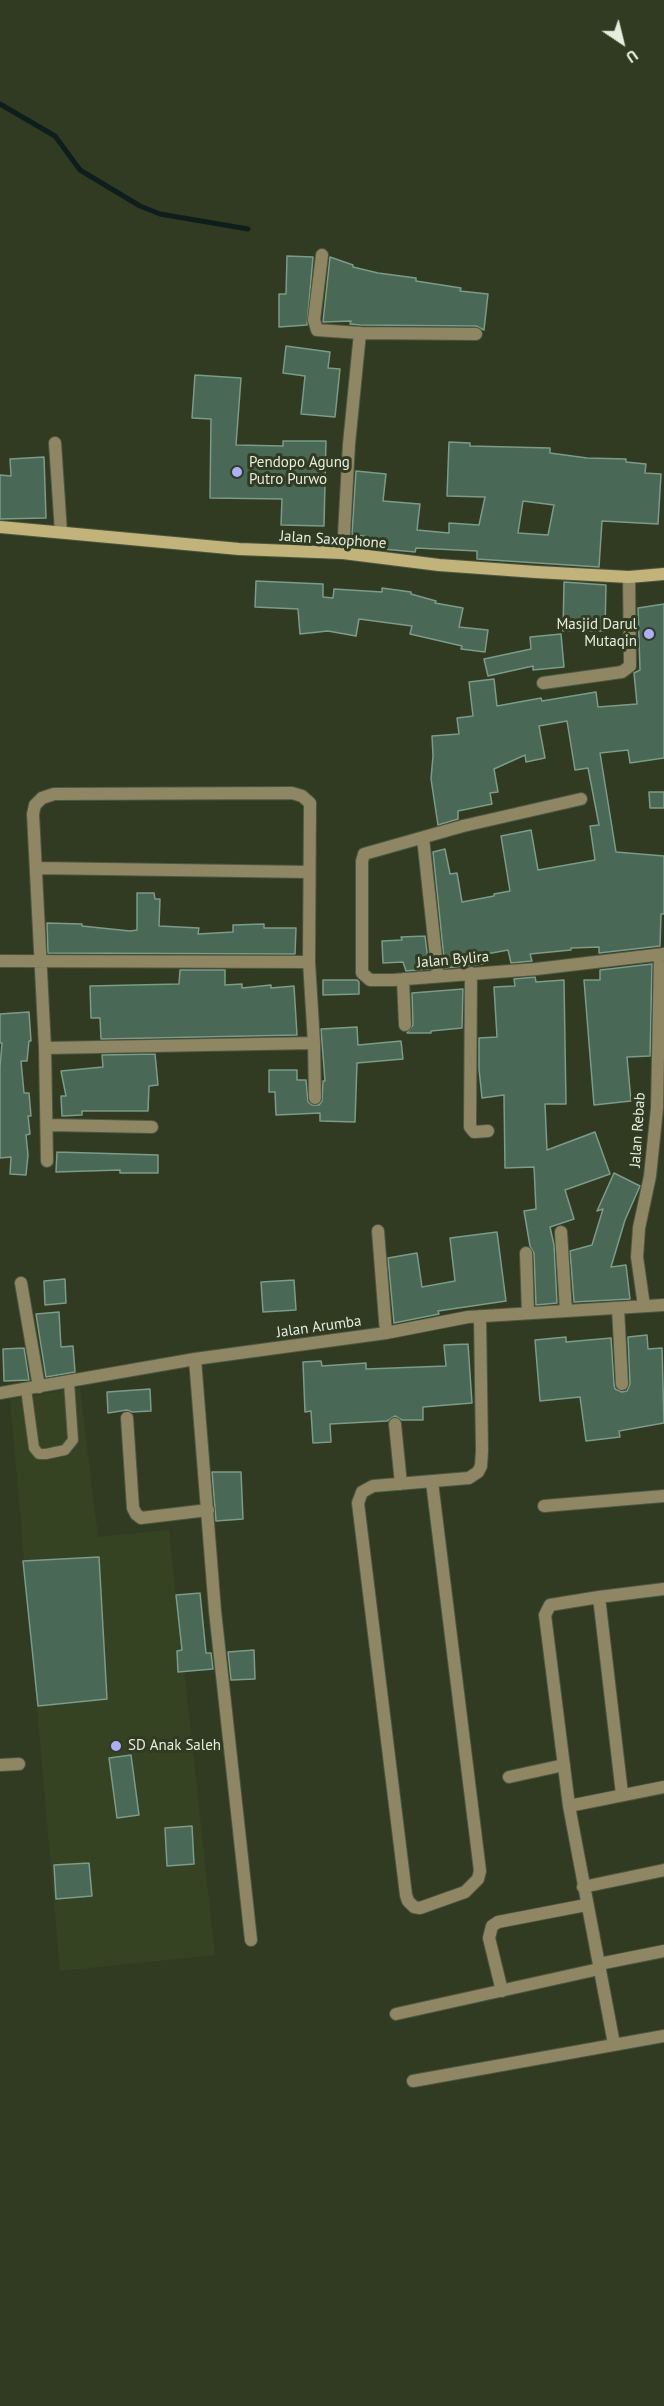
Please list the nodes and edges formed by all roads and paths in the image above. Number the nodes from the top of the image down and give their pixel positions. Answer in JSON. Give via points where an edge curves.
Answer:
{"nodes":[{"id":1,"x":322,"y":255,"type":"dead end"},
{"id":2,"x":360,"y":333,"type":"junction"},
{"id":3,"x":476,"y":334,"type":"dead end"},
{"id":4,"x":55,"y":443,"type":"dead end"},
{"id":5,"x":0,"y":527,"type":"edge"},
{"id":6,"x":61,"y":532,"type":"junction"},
{"id":7,"x":343,"y":553,"type":"junction"},
{"id":8,"x":664,"y":574,"type":"edge"},
{"id":9,"x":629,"y":577,"type":"junction"},
{"id":10,"x":543,"y":683,"type":"dead end"},
{"id":11,"x":581,"y":799,"type":"dead end"},
{"id":12,"x":423,"y":838,"type":"junction"},
{"id":13,"x":37,"y":868,"type":"junction"},
{"id":14,"x":309,"y":872,"type":"junction"},
{"id":15,"x":662,"y":955,"type":"edge"},
{"id":16,"x":39,"y":961,"type":"junction"},
{"id":17,"x":0,"y":962,"type":"edge"},
{"id":18,"x":309,"y":962,"type":"junction"},
{"id":19,"x":471,"y":973,"type":"junction"},
{"id":20,"x":438,"y":976,"type":"junction"},
{"id":21,"x":402,"y":979,"type":"junction"},
{"id":22,"x":660,"y":1020,"type":"edge"},
{"id":23,"x":405,"y":1025,"type":"dead end"},
{"id":24,"x":314,"y":1043,"type":"junction"},
{"id":25,"x":45,"y":1048,"type":"junction"},
{"id":26,"x":315,"y":1098,"type":"dead end"},
{"id":27,"x":48,"y":1125,"type":"junction"},
{"id":28,"x":152,"y":1127,"type":"dead end"},
{"id":29,"x":488,"y":1131,"type":"dead end"},
{"id":30,"x":658,"y":1155,"type":"edge"},
{"id":31,"x":47,"y":1161,"type":"dead end"},
{"id":32,"x":378,"y":1232,"type":"dead end"},
{"id":33,"x":561,"y":1232,"type":"dead end"},
{"id":34,"x":526,"y":1253,"type":"dead end"},
{"id":35,"x":21,"y":1283,"type":"dead end"},
{"id":36,"x":664,"y":1305,"type":"edge"},
{"id":37,"x":644,"y":1306,"type":"junction"},
{"id":38,"x":618,"y":1308,"type":"junction"},
{"id":39,"x":566,"y":1311,"type":"junction"},
{"id":40,"x":528,"y":1313,"type":"junction"},
{"id":41,"x":480,"y":1316,"type":"junction"},
{"id":42,"x":386,"y":1333,"type":"junction"},
{"id":43,"x":195,"y":1359,"type":"junction"},
{"id":44,"x":69,"y":1382,"type":"junction"},
{"id":45,"x":622,"y":1384,"type":"dead end"},
{"id":46,"x":39,"y":1387,"type":"junction"},
{"id":47,"x":26,"y":1389,"type":"junction"},
{"id":48,"x":0,"y":1393,"type":"edge"},
{"id":49,"x":127,"y":1418,"type":"dead end"},
{"id":50,"x":395,"y":1424,"type":"dead end"},
{"id":51,"x":432,"y":1482,"type":"junction"},
{"id":52,"x":401,"y":1484,"type":"junction"},
{"id":53,"x":664,"y":1496,"type":"edge"},
{"id":54,"x":544,"y":1506,"type":"dead end"},
{"id":55,"x":208,"y":1510,"type":"junction"},
{"id":56,"x":664,"y":1589,"type":"edge"},
{"id":57,"x":599,"y":1597,"type":"junction"},
{"id":58,"x":19,"y":1764,"type":"dead end"},
{"id":59,"x":0,"y":1765,"type":"edge"},
{"id":60,"x":564,"y":1765,"type":"junction"},
{"id":61,"x":509,"y":1777,"type":"dead end"},
{"id":62,"x":664,"y":1787,"type":"edge"},
{"id":63,"x":622,"y":1794,"type":"junction"},
{"id":64,"x":569,"y":1806,"type":"junction"},
{"id":65,"x":664,"y":1870,"type":"edge"},
{"id":66,"x":583,"y":1887,"type":"junction"},
{"id":67,"x":586,"y":1905,"type":"junction"},
{"id":68,"x":252,"y":1940,"type":"dead end"},
{"id":69,"x":664,"y":1951,"type":"edge"},
{"id":70,"x":599,"y":1967,"type":"junction"},
{"id":71,"x":502,"y":1991,"type":"junction"},
{"id":72,"x":396,"y":2014,"type":"dead end"},
{"id":73,"x":664,"y":2036,"type":"edge"},
{"id":74,"x":614,"y":2044,"type":"junction"},
{"id":75,"x":413,"y":2081,"type":"dead end"}],
"edges":[{"from":1,"to":2,"type":"street","via":[[315,326],[321,332]]},
{"from":2,"to":3,"type":"street"},
{"from":2,"to":7,"type":"street"},
{"from":4,"to":6,"type":"street"},
{"from":5,"to":6,"type":"main road","name":"Jalan Saxophone"},
{"from":6,"to":7,"type":"main road","name":"Jalan Saxophone","via":[[239,549]]},
{"from":7,"to":9,"type":"main road","name":"Jalan Saxophone","via":[[439,565]]},
{"from":8,"to":9,"type":"main road","name":"Jalan Saxophone"},
{"from":9,"to":10,"type":"street","via":[[630,666],[622,672]]},
{"from":11,"to":12,"type":"street"},
{"from":12,"to":20,"type":"street"},
{"from":12,"to":21,"type":"street","name":"Jalan Bylira","via":[[363,857],[362,973],[370,980]]},
{"from":13,"to":14,"type":"street"},
{"from":13,"to":14,"type":"street","via":[[33,814],[35,805],[48,796],[292,793],[310,804]]},
{"from":13,"to":16,"type":"street"},
{"from":14,"to":18,"type":"street"},
{"from":15,"to":19,"type":"street","name":"Jalan Bylira"},
{"from":15,"to":22,"type":"street","name":"Jalan Rebab"},
{"from":16,"to":17,"type":"street"},
{"from":16,"to":18,"type":"street"},
{"from":16,"to":25,"type":"street"},
{"from":18,"to":24,"type":"street"},
{"from":19,"to":20,"type":"street","name":"Jalan Bylira"},
{"from":19,"to":29,"type":"street","via":[[470,1127],[474,1132]]},
{"from":20,"to":21,"type":"street","name":"Jalan Bylira"},
{"from":21,"to":23,"type":"street"},
{"from":22,"to":30,"type":"street","name":"Jalan Rebab"},
{"from":24,"to":25,"type":"street"},
{"from":24,"to":26,"type":"street"},
{"from":25,"to":27,"type":"street"},
{"from":27,"to":28,"type":"street"},
{"from":27,"to":31,"type":"street"},
{"from":30,"to":37,"type":"street","name":"Jalan Rebab","via":[[638,1243]]},
{"from":32,"to":42,"type":"street"},
{"from":33,"to":39,"type":"street"},
{"from":34,"to":40,"type":"street"},
{"from":35,"to":46,"type":"street"},
{"from":36,"to":37,"type":"street","name":"Jalan Arumba"},
{"from":37,"to":38,"type":"street","name":"Jalan Arumba"},
{"from":38,"to":39,"type":"street","name":"Jalan Arumba"},
{"from":38,"to":45,"type":"street"},
{"from":39,"to":40,"type":"street","name":"Jalan Arumba"},
{"from":40,"to":41,"type":"street","name":"Jalan Arumba"},
{"from":41,"to":42,"type":"street","name":"Jalan Arumba"},
{"from":41,"to":51,"type":"street","via":[[481,1466],[469,1478]]},
{"from":42,"to":43,"type":"street","name":"Jalan Arumba"},
{"from":43,"to":44,"type":"street","name":"Jalan Arumba"},
{"from":43,"to":55,"type":"street"},
{"from":44,"to":46,"type":"street","name":"Jalan Arumba"},
{"from":44,"to":47,"type":"lane","via":[[73,1440],[65,1450],[46,1454],[39,1454],[34,1448]]},
{"from":46,"to":47,"type":"street","name":"Jalan Arumba"},
{"from":47,"to":48,"type":"street","name":"Jalan Arumba"},
{"from":49,"to":55,"type":"street","via":[[136,1514],[141,1518]]},
{"from":50,"to":52,"type":"street"},
{"from":51,"to":52,"type":"street"},
{"from":51,"to":52,"type":"street","via":[[480,1871],[478,1879],[465,1892],[420,1908],[408,1901],[406,1895],[358,1503],[369,1487]]},
{"from":53,"to":54,"type":"street"},
{"from":55,"to":68,"type":"street","via":[[215,1611]]},
{"from":56,"to":57,"type":"street"},
{"from":57,"to":60,"type":"street","via":[[550,1605],[545,1616]]},
{"from":57,"to":63,"type":"street"},
{"from":58,"to":59,"type":"street"},
{"from":60,"to":61,"type":"street"},
{"from":60,"to":64,"type":"street"},
{"from":62,"to":63,"type":"street"},
{"from":63,"to":64,"type":"street"},
{"from":64,"to":66,"type":"street"},
{"from":65,"to":66,"type":"street"},
{"from":66,"to":67,"type":"street"},
{"from":67,"to":70,"type":"street"},
{"from":67,"to":71,"type":"street","via":[[492,1926],[489,1938]]},
{"from":69,"to":70,"type":"street"},
{"from":70,"to":71,"type":"street"},
{"from":70,"to":74,"type":"street"},
{"from":71,"to":72,"type":"street"},
{"from":73,"to":74,"type":"street"},
{"from":74,"to":75,"type":"street"}]}
